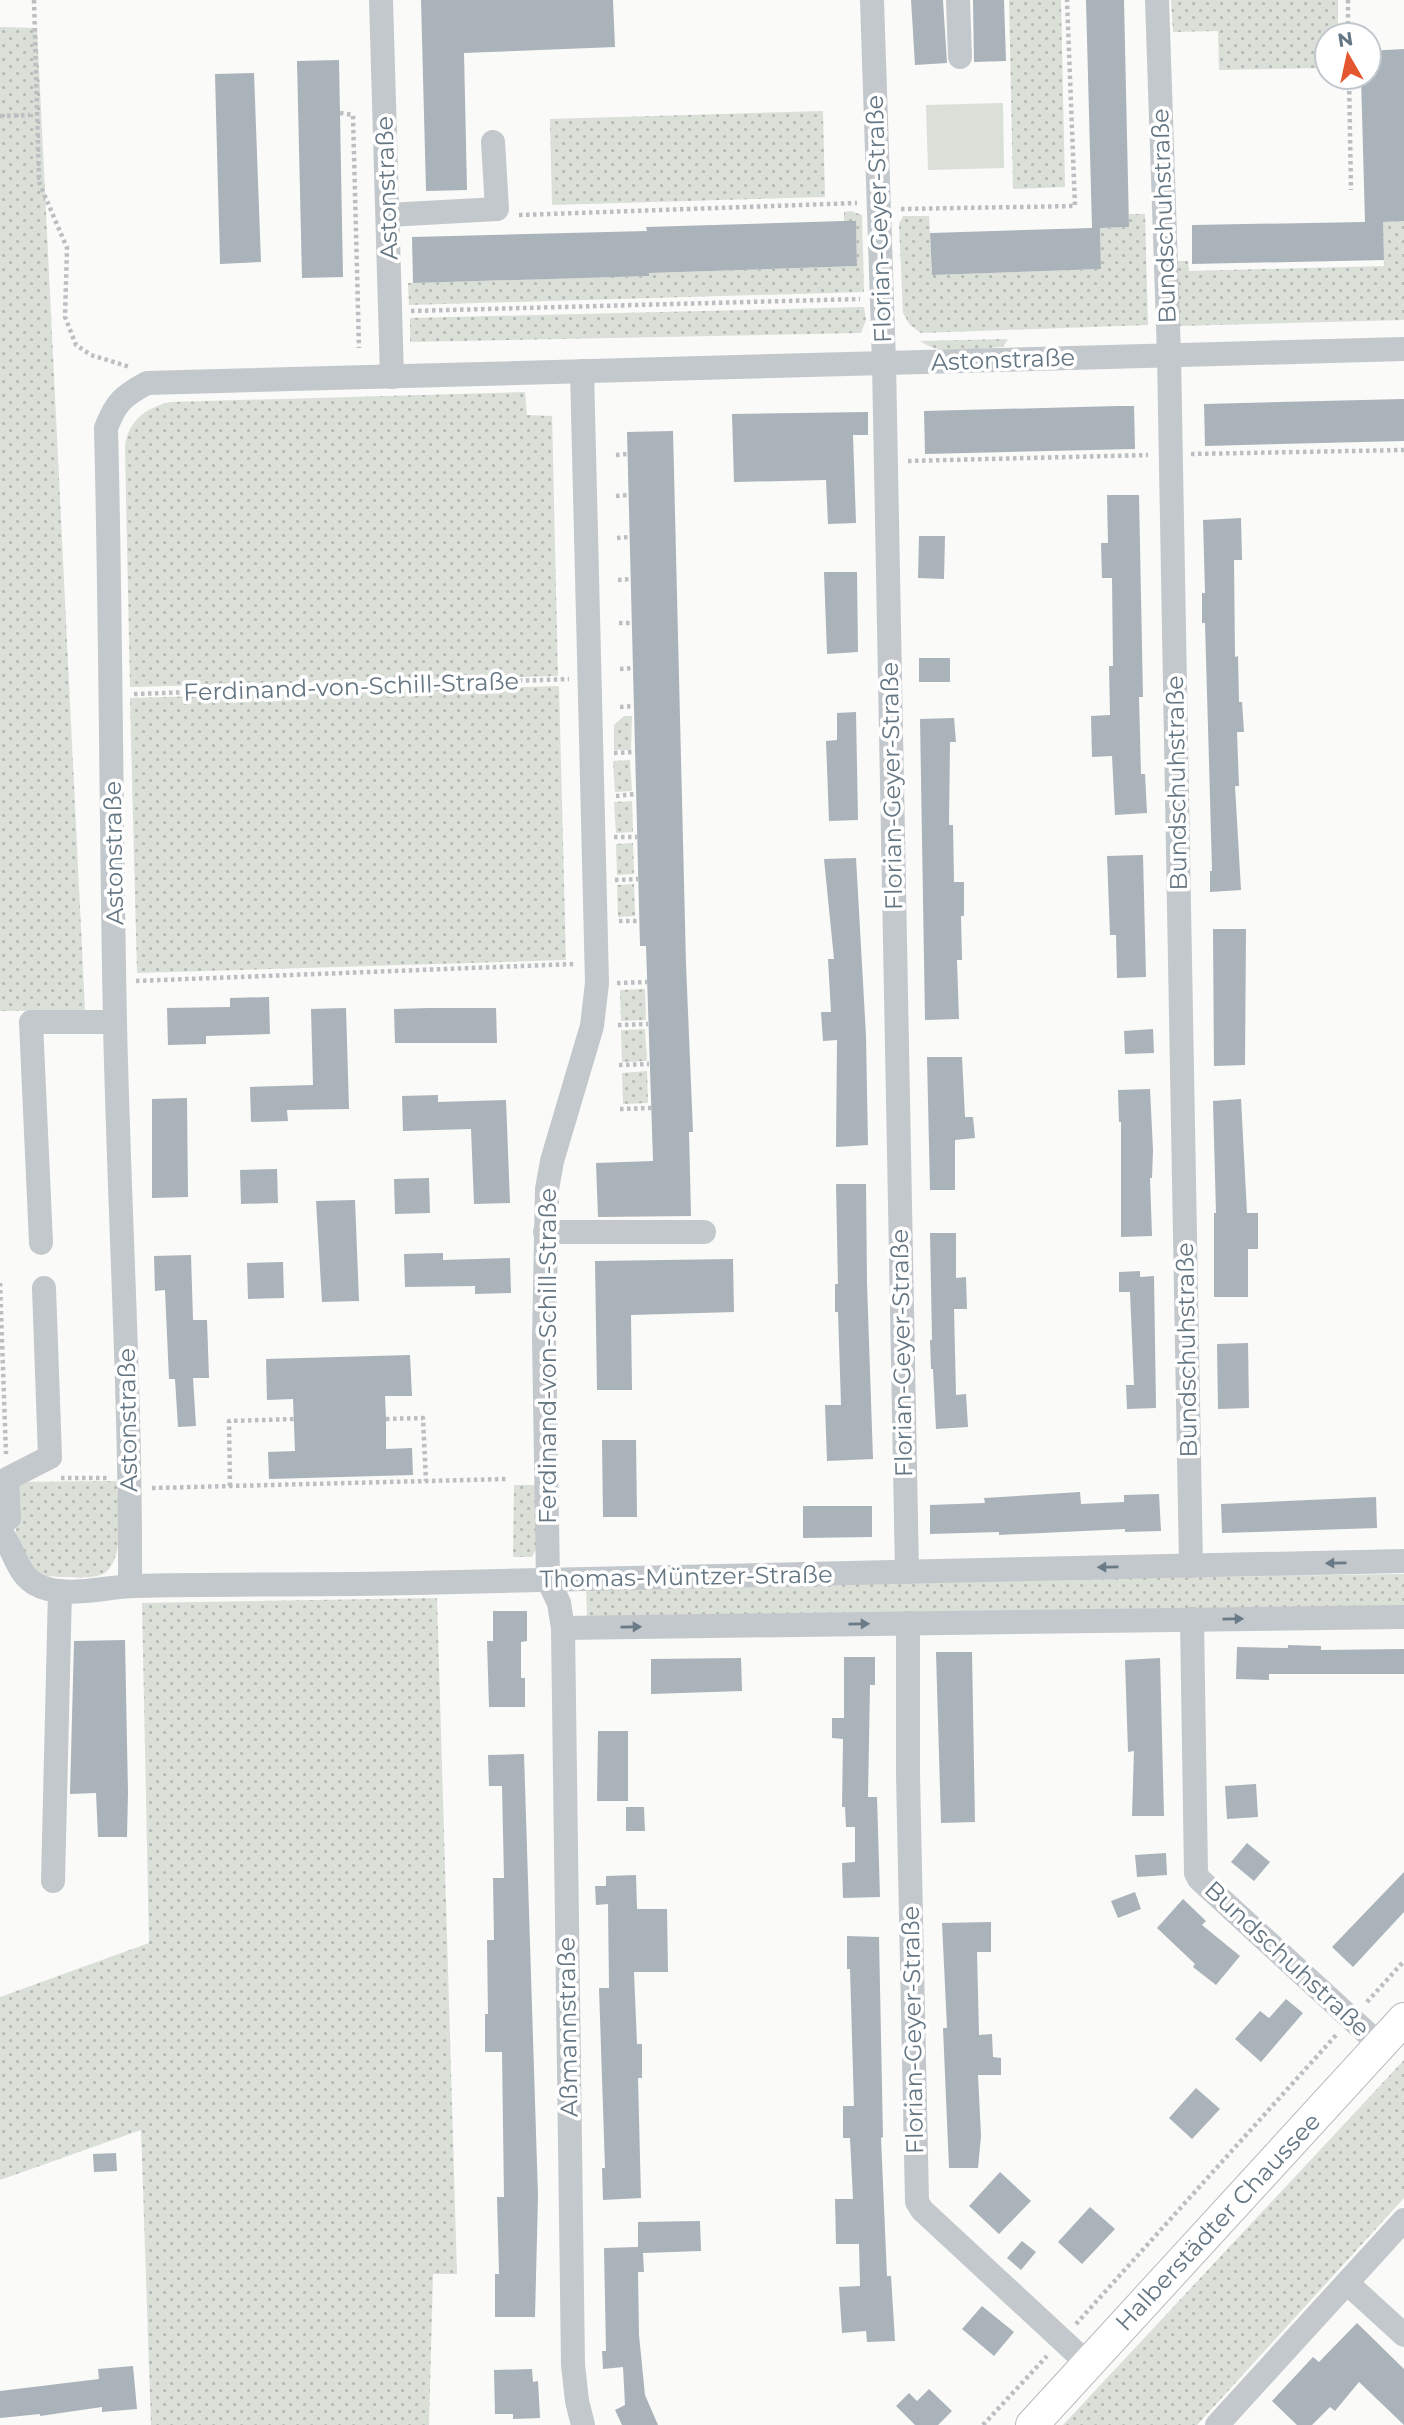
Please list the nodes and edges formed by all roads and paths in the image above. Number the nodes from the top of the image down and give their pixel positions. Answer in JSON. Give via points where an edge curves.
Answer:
{"nodes":[{"id":1,"x":34,"y":0,"type":"edge"},
{"id":2,"x":381,"y":0,"type":"edge"},
{"id":3,"x":872,"y":0,"type":"edge"},
{"id":4,"x":958,"y":0,"type":"edge"},
{"id":5,"x":1067,"y":0,"type":"edge"},
{"id":6,"x":1157,"y":0,"type":"edge"},
{"id":7,"x":1348,"y":0,"type":"edge"},
{"id":8,"x":1348,"y":21,"type":"edge"},
{"id":9,"x":960,"y":57,"type":"dead end"},
{"id":10,"x":1349,"y":91,"type":"edge"},
{"id":11,"x":340,"y":113,"type":"dead end"},
{"id":12,"x":30,"y":115,"type":"dead end"},
{"id":13,"x":0,"y":116,"type":"edge"},
{"id":14,"x":494,"y":142,"type":"dead end"},
{"id":15,"x":1351,"y":190,"type":"dead end"},
{"id":16,"x":879,"y":206,"type":"junction"},
{"id":17,"x":497,"y":209,"type":"junction"},
{"id":18,"x":388,"y":215,"type":"junction"},
{"id":19,"x":882,"y":299,"type":"junction"},
{"id":20,"x":390,"y":312,"type":"junction"},
{"id":21,"x":359,"y":348,"type":"dead end"},
{"id":22,"x":1404,"y":349,"type":"edge"},
{"id":23,"x":1169,"y":355,"type":"junction"},
{"id":24,"x":884,"y":363,"type":"junction"},
{"id":25,"x":582,"y":371,"type":"junction"},
{"id":26,"x":392,"y":377,"type":"junction"},
{"id":27,"x":147,"y":383,"type":"junction"},
{"id":28,"x":1404,"y":450,"type":"edge"},
{"id":29,"x":616,"y":454,"type":"dead end"},
{"id":30,"x":627,"y":454,"type":"dead end"},
{"id":31,"x":1203,"y":454,"type":"dead end"},
{"id":32,"x":1136,"y":455,"type":"dead end"},
{"id":33,"x":926,"y":461,"type":"dead end"},
{"id":34,"x":628,"y":495,"type":"dead end"},
{"id":35,"x":616,"y":496,"type":"dead end"},
{"id":36,"x":629,"y":537,"type":"dead end"},
{"id":37,"x":617,"y":538,"type":"dead end"},
{"id":38,"x":631,"y":579,"type":"dead end"},
{"id":39,"x":618,"y":580,"type":"dead end"},
{"id":40,"x":619,"y":623,"type":"dead end"},
{"id":41,"x":631,"y":623,"type":"dead end"},
{"id":42,"x":633,"y":668,"type":"dead end"},
{"id":43,"x":620,"y":669,"type":"dead end"},
{"id":44,"x":590,"y":678,"type":"junction"},
{"id":45,"x":112,"y":694,"type":"junction"},
{"id":46,"x":634,"y":706,"type":"dead end"},
{"id":47,"x":620,"y":707,"type":"dead end"},
{"id":48,"x":635,"y":752,"type":"dead end"},
{"id":49,"x":610,"y":754,"type":"dead end"},
{"id":50,"x":636,"y":794,"type":"dead end"},
{"id":51,"x":612,"y":796,"type":"dead end"},
{"id":52,"x":613,"y":837,"type":"dead end"},
{"id":53,"x":637,"y":837,"type":"dead end"},
{"id":54,"x":638,"y":879,"type":"dead end"},
{"id":55,"x":614,"y":880,"type":"dead end"},
{"id":56,"x":615,"y":921,"type":"dead end"},
{"id":57,"x":639,"y":921,"type":"dead end"},
{"id":58,"x":596,"y":962,"type":"junction"},
{"id":59,"x":115,"y":982,"type":"junction"},
{"id":60,"x":647,"y":982,"type":"dead end"},
{"id":61,"x":617,"y":983,"type":"dead end"},
{"id":62,"x":115,"y":1022,"type":"junction"},
{"id":63,"x":648,"y":1024,"type":"dead end"},
{"id":64,"x":618,"y":1025,"type":"dead end"},
{"id":65,"x":649,"y":1063,"type":"dead end"},
{"id":66,"x":619,"y":1065,"type":"dead end"},
{"id":67,"x":651,"y":1108,"type":"dead end"},
{"id":68,"x":621,"y":1109,"type":"dead end"},
{"id":69,"x":545,"y":1232,"type":"junction"},
{"id":70,"x":704,"y":1232,"type":"dead end"},
{"id":71,"x":41,"y":1243,"type":"dead end"},
{"id":72,"x":0,"y":1283,"type":"edge"},
{"id":73,"x":44,"y":1288,"type":"dead end"},
{"id":74,"x":294,"y":1419,"type":"dead end"},
{"id":75,"x":386,"y":1419,"type":"dead end"},
{"id":76,"x":130,"y":1478,"type":"junction"},
{"id":77,"x":7,"y":1479,"type":"junction"},
{"id":78,"x":48,"y":1479,"type":"dead end"},
{"id":79,"x":506,"y":1479,"type":"dead end"},
{"id":80,"x":426,"y":1481,"type":"junction"},
{"id":81,"x":230,"y":1486,"type":"junction"},
{"id":82,"x":153,"y":1488,"type":"dead end"},
{"id":83,"x":0,"y":1525,"type":"edge"},
{"id":84,"x":0,"y":1531,"type":"edge"},
{"id":85,"x":1404,"y":1561,"type":"edge"},
{"id":86,"x":10,"y":1565,"type":"edge"},
{"id":87,"x":1191,"y":1566,"type":"junction"},
{"id":88,"x":907,"y":1572,"type":"junction"},
{"id":89,"x":548,"y":1580,"type":"junction"},
{"id":90,"x":130,"y":1586,"type":"junction"},
{"id":91,"x":60,"y":1591,"type":"junction"},
{"id":92,"x":1404,"y":1617,"type":"edge"},
{"id":93,"x":1192,"y":1619,"type":"junction"},
{"id":94,"x":908,"y":1623,"type":"junction"},
{"id":95,"x":563,"y":1628,"type":"junction"},
{"id":96,"x":53,"y":1881,"type":"dead end"},
{"id":97,"x":1404,"y":1961,"type":"edge"},
{"id":98,"x":1352,"y":2018,"type":"junction"},
{"id":99,"x":1404,"y":2019,"type":"edge"},
{"id":100,"x":1380,"y":2045,"type":"junction"},
{"id":101,"x":1404,"y":2220,"type":"edge"},
{"id":102,"x":1347,"y":2283,"type":"junction"},
{"id":103,"x":1404,"y":2335,"type":"edge"},
{"id":104,"x":1062,"y":2340,"type":"junction"},
{"id":105,"x":1087,"y":2363,"type":"junction"},
{"id":106,"x":583,"y":2425,"type":"edge"},
{"id":107,"x":983,"y":2425,"type":"edge"},
{"id":108,"x":1032,"y":2425,"type":"edge"},
{"id":109,"x":1217,"y":2425,"type":"edge"}],
"edges":[{"from":1,"to":27,"type":"path","via":[[39,182],[67,248],[65,317],[70,334],[76,345],[91,355],[140,371]]},
{"from":2,"to":18,"type":"street","name":"Astonstraße"},
{"from":3,"to":16,"type":"street","name":"Florian-Geyer-Straße"},
{"from":4,"to":9,"type":"street"},
{"from":5,"to":16,"type":"path","via":[[1075,206]]},
{"from":6,"to":23,"type":"street","name":"Bundschuhstraße"},
{"from":7,"to":8,"type":"path"},
{"from":10,"to":15,"type":"path"},
{"from":11,"to":21,"type":"path","via":[[353,115]]},
{"from":12,"to":13,"type":"path"},
{"from":14,"to":17,"type":"street"},
{"from":16,"to":17,"type":"path","via":[[497,215]]},
{"from":16,"to":19,"type":"street","name":"Florian-Geyer-Straße"},
{"from":17,"to":18,"type":"street"},
{"from":18,"to":20,"type":"street","name":"Astonstraße"},
{"from":19,"to":20,"type":"path"},
{"from":19,"to":24,"type":"street","name":"Florian-Geyer-Straße"},
{"from":20,"to":26,"type":"street","name":"Astonstraße"},
{"from":22,"to":23,"type":"street","name":"Astonstraße"},
{"from":23,"to":24,"type":"street","name":"Astonstraße"},
{"from":23,"to":87,"type":"street","name":"Bundschuhstraße"},
{"from":24,"to":25,"type":"street","name":"Astonstraße"},
{"from":24,"to":88,"type":"street","name":"Florian-Geyer-Straße"},
{"from":25,"to":26,"type":"street","name":"Astonstraße"},
{"from":25,"to":44,"type":"street","name":"Ferdinand-von-Schill-Straße"},
{"from":26,"to":27,"type":"street","name":"Astonstraße"},
{"from":27,"to":45,"type":"street","name":"Astonstraße","via":[[114,407],[106,428]]},
{"from":28,"to":31,"type":"path"},
{"from":29,"to":30,"type":"path"},
{"from":32,"to":33,"type":"path"},
{"from":34,"to":35,"type":"path"},
{"from":36,"to":37,"type":"path"},
{"from":38,"to":39,"type":"path"},
{"from":40,"to":41,"type":"path"},
{"from":42,"to":43,"type":"path"},
{"from":44,"to":45,"type":"path","name":"Ferdinand-von-Schill-Straße"},
{"from":44,"to":58,"type":"street","name":"Ferdinand-von-Schill-Straße"},
{"from":45,"to":59,"type":"street","name":"Astonstraße"},
{"from":46,"to":47,"type":"path"},
{"from":48,"to":49,"type":"path"},
{"from":50,"to":51,"type":"path"},
{"from":52,"to":53,"type":"path"},
{"from":54,"to":55,"type":"path"},
{"from":56,"to":57,"type":"path"},
{"from":58,"to":59,"type":"path"},
{"from":58,"to":69,"type":"street","name":"Ferdinand-von-Schill-Straße","via":[[592,1026],[552,1161]]},
{"from":59,"to":62,"type":"street","name":"Astonstraße"},
{"from":60,"to":61,"type":"path"},
{"from":62,"to":71,"type":"street","via":[[31,1022]]},
{"from":62,"to":76,"type":"street","name":"Astonstraße"},
{"from":63,"to":64,"type":"path"},
{"from":65,"to":66,"type":"path"},
{"from":67,"to":68,"type":"path"},
{"from":69,"to":70,"type":"street"},
{"from":69,"to":89,"type":"street","name":"Ferdinand-von-Schill-Straße"},
{"from":72,"to":77,"type":"path"},
{"from":73,"to":77,"type":"street","via":[[50,1457]]},
{"from":74,"to":81,"type":"path","via":[[229,1421]]},
{"from":75,"to":80,"type":"path","via":[[423,1418]]},
{"from":76,"to":78,"type":"path"},
{"from":76,"to":90,"type":"street","name":"Astonstraße"},
{"from":77,"to":83,"type":"street","via":[[9,1518]]},
{"from":79,"to":80,"type":"path"},
{"from":80,"to":81,"type":"path"},
{"from":81,"to":82,"type":"path"},
{"from":84,"to":86,"type":"street","name":"Thomas-Müntzer-Straße"},
{"from":85,"to":87,"type":"street","name":"Thomas-Müntzer-Straße","one_way":true},
{"from":86,"to":91,"type":"street","name":"Thomas-Müntzer-Straße","via":[[38,1586]]},
{"from":87,"to":88,"type":"street","name":"Thomas-Müntzer-Straße","one_way":true},
{"from":88,"to":89,"type":"street","name":"Thomas-Müntzer-Straße"},
{"from":89,"to":90,"type":"street","name":"Thomas-Müntzer-Straße"},
{"from":89,"to":95,"type":"street","name":"Ferdinand-von-Schill-Straße","via":[[559,1603]]},
{"from":90,"to":91,"type":"street","name":"Thomas-Müntzer-Straße"},
{"from":91,"to":96,"type":"street"},
{"from":93,"to":92,"type":"street","name":"Thomas-Müntzer-Straße","one_way":true},
{"from":93,"to":94,"type":"street","name":"Thomas-Müntzer-Straße"},
{"from":93,"to":98,"type":"street","name":"Bundschuhstraße","via":[[1196,1873]]},
{"from":95,"to":94,"type":"street","name":"Thomas-Müntzer-Straße","one_way":true},
{"from":94,"to":104,"type":"street","name":"Florian-Geyer-Straße","via":[[917,2202]]},
{"from":95,"to":106,"type":"street","name":"Aßmannstraße","via":[[573,2365]]},
{"from":97,"to":98,"type":"path"},
{"from":98,"to":100,"type":"street","name":"Bundschuhstraße"},
{"from":98,"to":104,"type":"path"},
{"from":99,"to":100,"type":"main road","name":"Halberstädter Chaussee"},
{"from":100,"to":105,"type":"main road","name":"Halberstädter Chaussee"},
{"from":101,"to":102,"type":"street"},
{"from":102,"to":103,"type":"street"},
{"from":102,"to":109,"type":"street"},
{"from":104,"to":105,"type":"street","name":"Florian-Geyer-Straße"},
{"from":104,"to":107,"type":"path"},
{"from":105,"to":108,"type":"main road","name":"Halberstädter Chaussee"}]}
